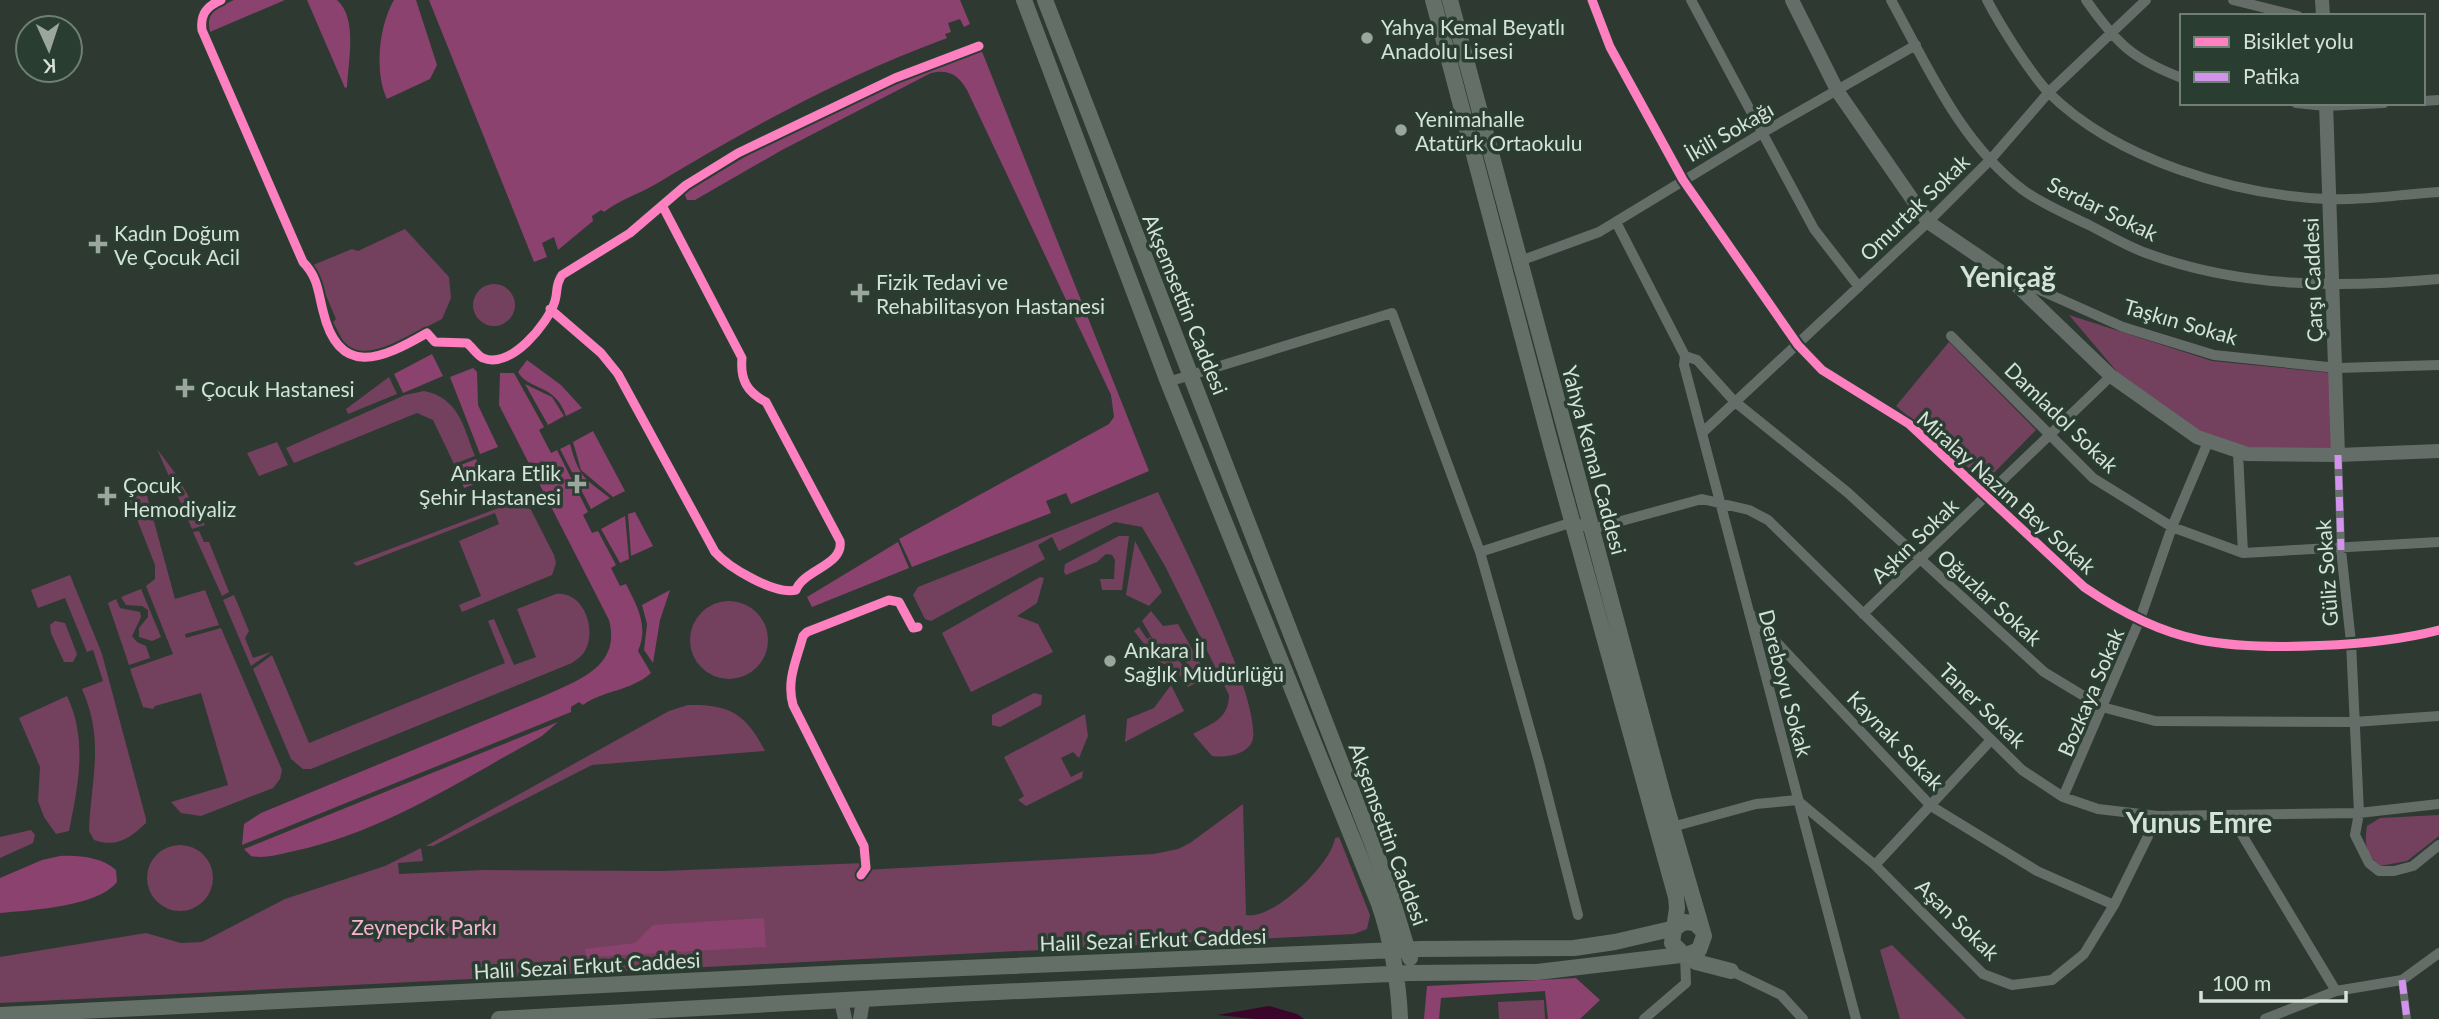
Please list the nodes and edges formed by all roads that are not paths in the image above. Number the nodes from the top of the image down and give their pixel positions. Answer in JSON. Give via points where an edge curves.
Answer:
{"nodes":[{"id":1,"x":1024,"y":0,"type":"edge"},
{"id":2,"x":1045,"y":0,"type":"edge"},
{"id":3,"x":1433,"y":0,"type":"edge"},
{"id":4,"x":1450,"y":0,"type":"edge"},
{"id":5,"x":1592,"y":0,"type":"edge"},
{"id":6,"x":1690,"y":0,"type":"edge"},
{"id":7,"x":1791,"y":0,"type":"edge"},
{"id":8,"x":1891,"y":0,"type":"edge"},
{"id":9,"x":1987,"y":0,"type":"edge"},
{"id":10,"x":2086,"y":0,"type":"edge"},
{"id":11,"x":2146,"y":0,"type":"edge"},
{"id":12,"x":2233,"y":0,"type":"edge"},
{"id":13,"x":2290,"y":14,"type":"edge"},
{"id":14,"x":2110,"y":34,"type":"junction"},
{"id":15,"x":1916,"y":45,"type":"junction"},
{"id":16,"x":2180,"y":77,"type":"edge"},
{"id":17,"x":1838,"y":92,"type":"junction"},
{"id":18,"x":2049,"y":92,"type":"junction"},
{"id":19,"x":2326,"y":105,"type":"edge"},
{"id":20,"x":1762,"y":133,"type":"junction"},
{"id":21,"x":1991,"y":159,"type":"junction"},
{"id":22,"x":1683,"y":180,"type":"junction"},
{"id":23,"x":2439,"y":192,"type":"edge"},
{"id":24,"x":2330,"y":199,"type":"junction"},
{"id":25,"x":1616,"y":222,"type":"junction"},
{"id":26,"x":1928,"y":222,"type":"junction"},
{"id":27,"x":1520,"y":261,"type":"junction"},
{"id":28,"x":2006,"y":275,"type":"junction"},
{"id":29,"x":2439,"y":279,"type":"edge"},
{"id":30,"x":2334,"y":285,"type":"junction"},
{"id":31,"x":1858,"y":286,"type":"junction"},
{"id":32,"x":1951,"y":337,"type":"dead end"},
{"id":33,"x":1798,"y":345,"type":"junction"},
{"id":34,"x":1685,"y":356,"type":"junction"},
{"id":35,"x":2439,"y":365,"type":"edge"},
{"id":36,"x":2337,"y":368,"type":"junction"},
{"id":37,"x":1192,"y":374,"type":"junction"},
{"id":38,"x":2111,"y":376,"type":"junction"},
{"id":39,"x":1168,"y":382,"type":"junction"},
{"id":40,"x":1734,"y":401,"type":"junction"},
{"id":41,"x":1702,"y":433,"type":"junction"},
{"id":42,"x":2049,"y":433,"type":"junction"},
{"id":43,"x":2208,"y":442,"type":"junction"},
{"id":44,"x":2439,"y":450,"type":"edge"},
{"id":45,"x":2238,"y":453,"type":"junction"},
{"id":46,"x":2338,"y":455,"type":"junction"},
{"id":47,"x":1985,"y":494,"type":"junction"},
{"id":48,"x":1718,"y":504,"type":"junction"},
{"id":49,"x":1573,"y":523,"type":"junction"},
{"id":50,"x":2172,"y":527,"type":"junction"},
{"id":51,"x":1592,"y":529,"type":"junction"},
{"id":52,"x":2439,"y":542,"type":"edge"},
{"id":53,"x":2342,"y":550,"type":"junction"},
{"id":54,"x":1480,"y":552,"type":"junction"},
{"id":55,"x":2243,"y":553,"type":"junction"},
{"id":56,"x":1919,"y":559,"type":"junction"},
{"id":57,"x":1747,"y":611,"type":"junction"},
{"id":58,"x":1863,"y":614,"type":"junction"},
{"id":59,"x":2140,"y":619,"type":"junction"},
{"id":60,"x":2439,"y":631,"type":"edge"},
{"id":61,"x":2351,"y":642,"type":"junction"},
{"id":62,"x":2102,"y":708,"type":"junction"},
{"id":63,"x":2439,"y":716,"type":"edge"},
{"id":64,"x":2354,"y":722,"type":"junction"},
{"id":65,"x":1991,"y":740,"type":"junction"},
{"id":66,"x":2063,"y":797,"type":"junction"},
{"id":67,"x":1797,"y":800,"type":"junction"},
{"id":68,"x":2439,"y":803,"type":"edge"},
{"id":69,"x":1931,"y":806,"type":"junction"},
{"id":70,"x":2359,"y":813,"type":"junction"},
{"id":71,"x":2230,"y":815,"type":"junction"},
{"id":72,"x":2158,"y":816,"type":"junction"},
{"id":73,"x":1672,"y":827,"type":"junction"},
{"id":74,"x":2439,"y":845,"type":"edge"},
{"id":75,"x":1875,"y":865,"type":"junction"},
{"id":76,"x":2114,"y":905,"type":"junction"},
{"id":77,"x":1578,"y":915,"type":"dead end"},
{"id":78,"x":1675,"y":928,"type":"junction"},
{"id":79,"x":1703,"y":933,"type":"junction"},
{"id":80,"x":1410,"y":949,"type":"junction"},
{"id":81,"x":1392,"y":950,"type":"junction"},
{"id":82,"x":2439,"y":953,"type":"edge"},
{"id":83,"x":1686,"y":954,"type":"junction"},
{"id":84,"x":1731,"y":971,"type":"junction"},
{"id":85,"x":863,"y":972,"type":"junction"},
{"id":86,"x":843,"y":973,"type":"junction"},
{"id":87,"x":1411,"y":973,"type":"junction"},
{"id":88,"x":1393,"y":974,"type":"junction"},
{"id":89,"x":2402,"y":980,"type":"junction"},
{"id":90,"x":2336,"y":991,"type":"junction"},
{"id":91,"x":841,"y":1000,"type":"junction"},
{"id":92,"x":863,"y":1000,"type":"junction"},
{"id":93,"x":0,"y":1015,"type":"edge"},
{"id":94,"x":560,"y":1018,"type":"edge"},
{"id":95,"x":499,"y":1019,"type":"edge"},
{"id":96,"x":845,"y":1019,"type":"edge"},
{"id":97,"x":860,"y":1019,"type":"edge"},
{"id":98,"x":1401,"y":1019,"type":"edge"},
{"id":99,"x":1410,"y":1019,"type":"edge"},
{"id":100,"x":1644,"y":1019,"type":"edge"},
{"id":101,"x":1802,"y":1019,"type":"edge"},
{"id":102,"x":1856,"y":1019,"type":"edge"},
{"id":103,"x":2265,"y":1019,"type":"edge"},
{"id":104,"x":2407,"y":1019,"type":"edge"}],
"edges":[{"from":1,"to":39,"type":"main road","name":"Akşemsettin Caddesi"},
{"from":2,"to":37,"type":"main road","name":"Akşemsettin Caddesi"},
{"from":3,"to":49,"type":"main road","name":"Yahya Kemal Caddesi"},
{"from":4,"to":27,"type":"main road","name":"Yahya Kemal Caddesi"},
{"from":5,"to":22,"type":"street","name":"Miralay Nazım Bey Sokak","via":[[1610,47]]},
{"from":6,"to":20,"type":"street"},
{"from":7,"to":17,"type":"street"},
{"from":8,"to":15,"type":"street","name":"Serdar Sokak"},
{"from":9,"to":18,"type":"street"},
{"from":10,"to":14,"type":"street"},
{"from":11,"to":14,"type":"street","name":"Omurtak Sokak"},
{"from":12,"to":13,"type":"street"},
{"from":14,"to":16,"type":"street","via":[[2130,54]]},
{"from":14,"to":18,"type":"street","name":"Omurtak Sokak"},
{"from":15,"to":17,"type":"street","name":"İkili Sokağı"},
{"from":15,"to":21,"type":"street","name":"Serdar Sokak","via":[[1950,108]]},
{"from":17,"to":20,"type":"street","name":"İkili Sokağı"},
{"from":17,"to":26,"type":"street"},
{"from":18,"to":21,"type":"street","name":"Omurtak Sokak"},
{"from":18,"to":24,"type":"street","via":[[2095,128],[2150,157],[2217,182]]},
{"from":19,"to":24,"type":"street","name":"Çarşı Caddesi"},
{"from":20,"to":22,"type":"street","name":"İkili Sokağı"},
{"from":20,"to":31,"type":"street","via":[[1814,229]]},
{"from":21,"to":26,"type":"street","name":"Omurtak Sokak"},
{"from":21,"to":30,"type":"street","name":"Serdar Sokak","via":[[2024,190],[2146,253],[2269,283]]},
{"from":22,"to":25,"type":"street","name":"İkili Sokağı"},
{"from":22,"to":33,"type":"street","name":"Miralay Nazım Bey Sokak"},
{"from":23,"to":24,"type":"street"},
{"from":24,"to":30,"type":"street","name":"Çarşı Caddesi"},
{"from":25,"to":27,"type":"street","name":"İkili Sokağı"},
{"from":25,"to":34,"type":"street","name":"Oğuzlar Sokak"},
{"from":26,"to":28,"type":"street"},
{"from":26,"to":31,"type":"street","name":"Omurtak Sokak"},
{"from":27,"to":51,"type":"main road","name":"Yahya Kemal Caddesi"},
{"from":28,"to":36,"type":"street","name":"Taşkın Sokak","via":[[2123,327],[2214,355]]},
{"from":28,"to":38,"type":"street"},
{"from":29,"to":30,"type":"street","name":"Serdar Sokak"},
{"from":30,"to":36,"type":"street","name":"Çarşı Caddesi"},
{"from":31,"to":33,"type":"street","name":"Omurtak Sokak"},
{"from":32,"to":42,"type":"street","name":"Damladol Sokak"},
{"from":33,"to":40,"type":"street","name":"Omurtak Sokak"},
{"from":33,"to":47,"type":"street","name":"Miralay Nazım Bey Sokak","via":[[1822,370],[1909,424]]},
{"from":34,"to":40,"type":"street","name":"Oğuzlar Sokak","via":[[1697,360]]},
{"from":34,"to":41,"type":"street","name":"Dereboyu Sokak"},
{"from":35,"to":36,"type":"street","name":"Taşkın Sokak"},
{"from":36,"to":46,"type":"street","name":"Çarşı Caddesi"},
{"from":37,"to":39,"type":"street"},
{"from":37,"to":54,"type":"street","via":[[1392,313]]},
{"from":37,"to":80,"type":"main road","name":"Akşemsettin Caddesi"},
{"from":38,"to":42,"type":"street","name":"Aşkın Sokak"},
{"from":38,"to":43,"type":"street"},
{"from":39,"to":81,"type":"main road","name":"Akşemsettin Caddesi","via":[[1380,904]]},
{"from":40,"to":41,"type":"street","name":"Omurtak Sokak"},
{"from":40,"to":56,"type":"street","name":"Oğuzlar Sokak","via":[[1847,492]]},
{"from":41,"to":48,"type":"street","name":"Dereboyu Sokak"},
{"from":42,"to":47,"type":"street","name":"Aşkın Sokak"},
{"from":42,"to":50,"type":"street","name":"Damladol Sokak","via":[[2093,478]]},
{"from":43,"to":45,"type":"street"},
{"from":43,"to":50,"type":"street","name":"Bozkaya Sokak"},
{"from":44,"to":46,"type":"street"},
{"from":45,"to":46,"type":"street"},
{"from":45,"to":55,"type":"street"},
{"from":46,"to":53,"type":"street","name":"Güliz Sokak"},
{"from":47,"to":56,"type":"street","name":"Aşkın Sokak"},
{"from":47,"to":59,"type":"street","name":"Miralay Nazım Bey Sokak","via":[[2084,587]]},
{"from":48,"to":51,"type":"street","name":"Taner Sokak","via":[[1702,499]]},
{"from":48,"to":57,"type":"street","name":"Dereboyu Sokak"},
{"from":48,"to":58,"type":"street","name":"Taner Sokak","via":[[1749,510],[1768,520]]},
{"from":49,"to":51,"type":"street"},
{"from":49,"to":54,"type":"street"},
{"from":49,"to":78,"type":"main road","name":"Yahya Kemal Caddesi","via":[[1676,897]]},
{"from":50,"to":55,"type":"street","name":"Damladol Sokak"},
{"from":50,"to":59,"type":"street","name":"Bozkaya Sokak"},
{"from":51,"to":73,"type":"main road","name":"Yahya Kemal Caddesi"},
{"from":52,"to":53,"type":"street","name":"Damladol Sokak"},
{"from":53,"to":55,"type":"street","name":"Damladol Sokak"},
{"from":53,"to":61,"type":"street","name":"Güliz Sokak"},
{"from":54,"to":77,"type":"street"},
{"from":56,"to":58,"type":"street","name":"Aşkın Sokak"},
{"from":56,"to":62,"type":"street","name":"Oğuzlar Sokak","via":[[2044,672]]},
{"from":57,"to":67,"type":"street","name":"Dereboyu Sokak"},
{"from":57,"to":69,"type":"street","name":"Kaynak Sokak"},
{"from":58,"to":65,"type":"street","name":"Taner Sokak"},
{"from":59,"to":61,"type":"street","name":"Miralay Nazım Bey Sokak","via":[[2199,640],[2278,646]]},
{"from":59,"to":62,"type":"street","name":"Bozkaya Sokak"},
{"from":60,"to":61,"type":"street","name":"Miralay Nazım Bey Sokak"},
{"from":61,"to":64,"type":"street","name":"Güliz Sokak"},
{"from":62,"to":64,"type":"street","name":"Oğuzlar Sokak","via":[[2155,721]]},
{"from":62,"to":66,"type":"street","name":"Bozkaya Sokak"},
{"from":63,"to":64,"type":"street","name":"Oğuzlar Sokak"},
{"from":64,"to":70,"type":"street","name":"Güliz Sokak"},
{"from":65,"to":66,"type":"street","name":"Taner Sokak","via":[[2022,770]]},
{"from":65,"to":69,"type":"street"},
{"from":66,"to":72,"type":"street","name":"Taner Sokak","via":[[2098,808]]},
{"from":67,"to":73,"type":"street","via":[[1756,804]]},
{"from":67,"to":75,"type":"street","name":"Aşan Sokak"},
{"from":67,"to":102,"type":"street","name":"Dereboyu Sokak"},
{"from":68,"to":70,"type":"street","name":"Taner Sokak"},
{"from":69,"to":75,"type":"street"},
{"from":69,"to":76,"type":"street","name":"Kaynak Sokak","via":[[2037,871]]},
{"from":70,"to":71,"type":"street","name":"Taner Sokak"},
{"from":70,"to":74,"type":"street","name":"Güliz Sokak","via":[[2356,835],[2369,863],[2379,871],[2413,866]]},
{"from":71,"to":72,"type":"street","name":"Taner Sokak"},
{"from":71,"to":90,"type":"street"},
{"from":72,"to":76,"type":"street","name":"Aşan Sokak"},
{"from":73,"to":79,"type":"main road","name":"Yahya Kemal Caddesi"},
{"from":75,"to":76,"type":"street","name":"Aşan Sokak","via":[[1983,974],[2012,985],[2052,980],[2084,954]]},
{"from":78,"to":79,"type":"main road","via":[[1690,922]]},
{"from":78,"to":80,"type":"main road","via":[[1574,948]]},
{"from":78,"to":83,"type":"main road","via":[[1672,943]]},
{"from":79,"to":83,"type":"main road","via":[[1699,950]]},
{"from":79,"to":84,"type":"main road","name":"Yahya Kemal Caddesi","via":[[1711,951]]},
{"from":80,"to":81,"type":"main road","name":"Akşemsettin Caddesi"},
{"from":80,"to":87,"type":"main road"},
{"from":81,"to":85,"type":"main road","name":"Halil Sezai Erkut Caddesi"},
{"from":81,"to":88,"type":"main road"},
{"from":82,"to":89,"type":"street"},
{"from":83,"to":84,"type":"main road","via":[[1696,962]]},
{"from":83,"to":87,"type":"main road","via":[[1537,972]]},
{"from":83,"to":100,"type":"street","via":[[1686,983]]},
{"from":84,"to":101,"type":"street","via":[[1781,995]]},
{"from":85,"to":86,"type":"main road","name":"Halil Sezai Erkut Caddesi"},
{"from":85,"to":92,"type":"main road","via":[[869,987]]},
{"from":86,"to":91,"type":"main road","via":[[835,987]]},
{"from":86,"to":93,"type":"main road","name":"Halil Sezai Erkut Caddesi"},
{"from":87,"to":88,"type":"main road"},
{"from":87,"to":99,"type":"main road"},
{"from":88,"to":92,"type":"main road"},
{"from":88,"to":98,"type":"main road","via":[[1399,987]]},
{"from":89,"to":90,"type":"street"},
{"from":89,"to":104,"type":"street"},
{"from":90,"to":103,"type":"street"},
{"from":91,"to":92,"type":"main road"},
{"from":91,"to":94,"type":"main road"},
{"from":91,"to":96,"type":"street"},
{"from":92,"to":97,"type":"street"},
{"from":94,"to":95,"type":"main road"}]}
